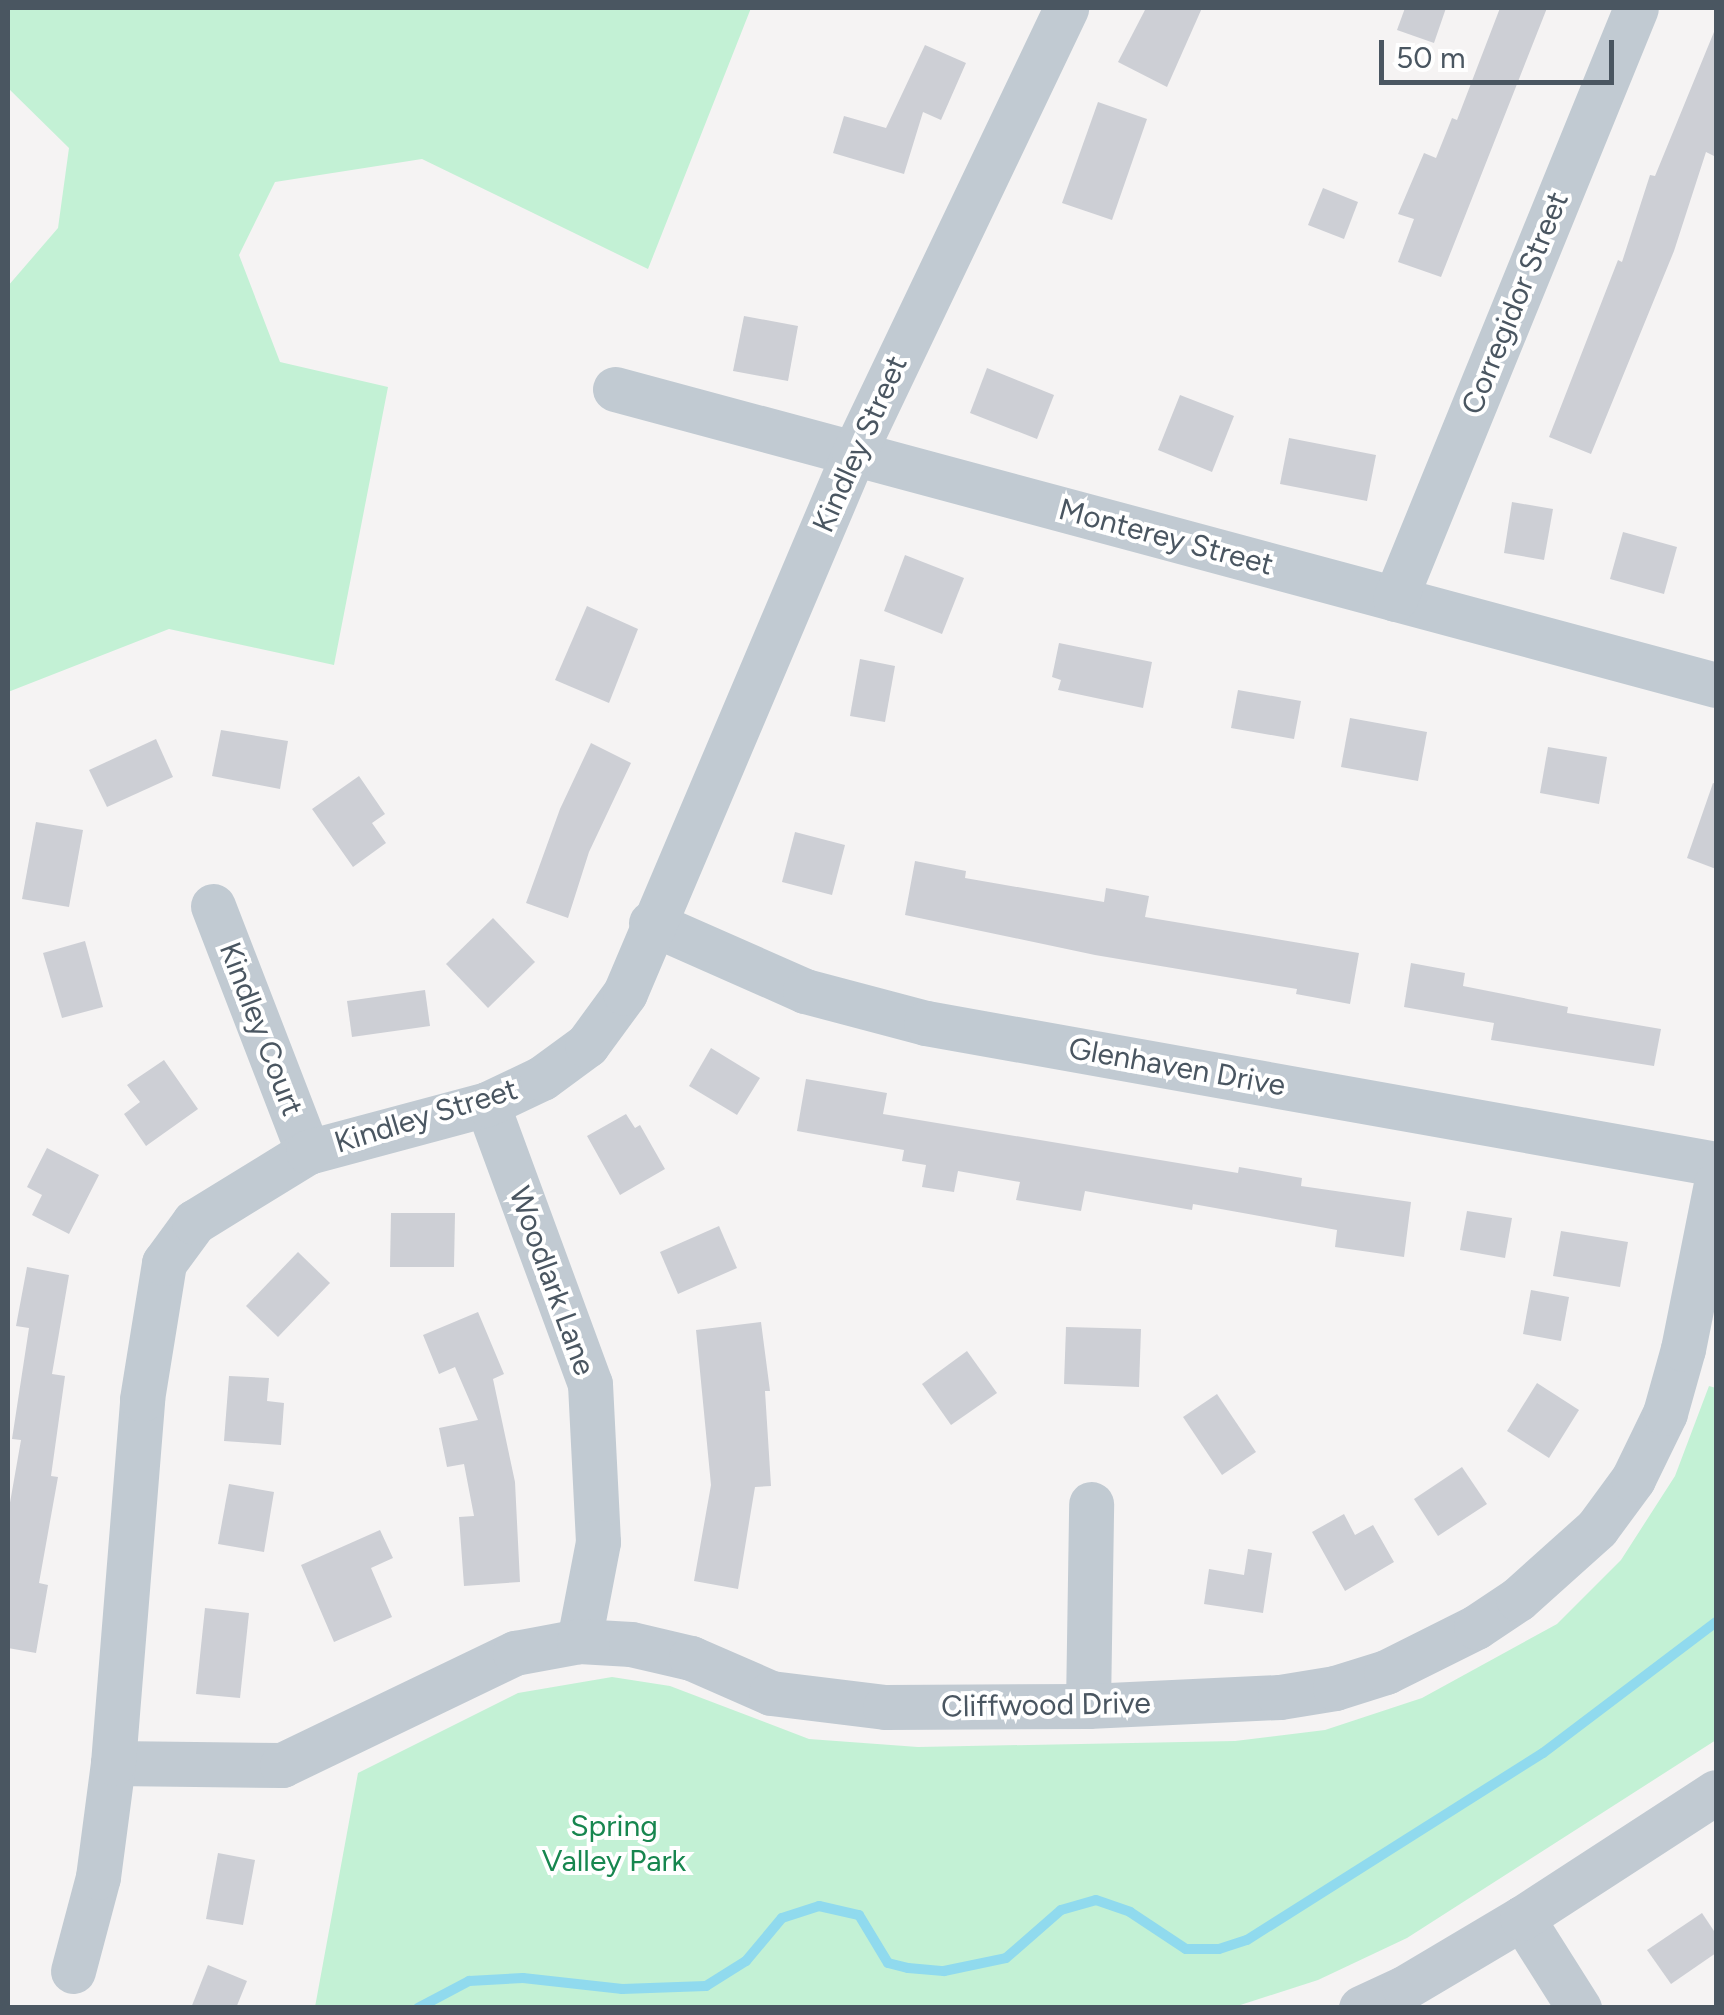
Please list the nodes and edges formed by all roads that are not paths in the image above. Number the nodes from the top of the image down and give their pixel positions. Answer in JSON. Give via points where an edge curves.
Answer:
{"nodes":[{"id":1,"x":1066,"y":8,"type":"edge"},
{"id":2,"x":1636,"y":8,"type":"edge"},
{"id":3,"x":615,"y":389,"type":"dead end"},
{"id":4,"x":854,"y":453,"type":"junction"},
{"id":5,"x":1396,"y":598,"type":"junction"},
{"id":6,"x":1716,"y":685,"type":"edge"},
{"id":7,"x":213,"y":906,"type":"dead end"},
{"id":8,"x":651,"y":923,"type":"junction"},
{"id":9,"x":486,"y":1104,"type":"junction"},
{"id":10,"x":308,"y":1152,"type":"junction"},
{"id":11,"x":1716,"y":1164,"type":"edge"},
{"id":12,"x":1716,"y":1184,"type":"edge"},
{"id":13,"x":1092,"y":1504,"type":"dead end"},
{"id":14,"x":579,"y":1641,"type":"junction"},
{"id":15,"x":1088,"y":1706,"type":"junction"},
{"id":16,"x":113,"y":1763,"type":"junction"},
{"id":17,"x":1716,"y":1792,"type":"edge"},
{"id":18,"x":1522,"y":1918,"type":"junction"},
{"id":19,"x":73,"y":1971,"type":"dead end"},
{"id":20,"x":1360,"y":2008,"type":"edge"},
{"id":21,"x":1578,"y":2008,"type":"edge"}],
"edges":[{"from":1,"to":4,"type":"street","name":"Kindley Street"},
{"from":2,"to":5,"type":"street","name":"Corregidor Street"},
{"from":3,"to":4,"type":"street","name":"Monterey Street"},
{"from":4,"to":5,"type":"street","name":"Monterey Street"},
{"from":4,"to":8,"type":"street","name":"Kindley Street"},
{"from":5,"to":6,"type":"street","name":"Monterey Street"},
{"from":7,"to":10,"type":"street","name":"Kindley Court"},
{"from":8,"to":9,"type":"street","name":"Kindley Street","via":[[625,993],[587,1045],[542,1078]]},
{"from":8,"to":11,"type":"street","name":"Glenhaven Drive","via":[[805,991],[926,1022]]},
{"from":9,"to":10,"type":"street","name":"Kindley Street"},
{"from":9,"to":14,"type":"street","name":"Woodlark Lane","via":[[590,1384],[598,1542]]},
{"from":10,"to":16,"type":"street","name":"Kindley Street","via":[[194,1222],[164,1262],[142,1399]]},
{"from":12,"to":15,"type":"street","name":"Cliffwood Drive","via":[[1665,1413],[1634,1479],[1558,1567],[1476,1627],[1386,1672],[1335,1688]]},
{"from":13,"to":15,"type":"street"},
{"from":14,"to":15,"type":"street","name":"Cliffwood Drive","via":[[691,1658],[771,1693],[885,1706]]},
{"from":14,"to":16,"type":"street","name":"Cliffwood Drive","via":[[515,1652],[282,1765]]},
{"from":16,"to":19,"type":"street","name":"Kindley Street","via":[[98,1877]]},
{"from":17,"to":18,"type":"street"},
{"from":18,"to":20,"type":"street"},
{"from":18,"to":21,"type":"street"}]}
